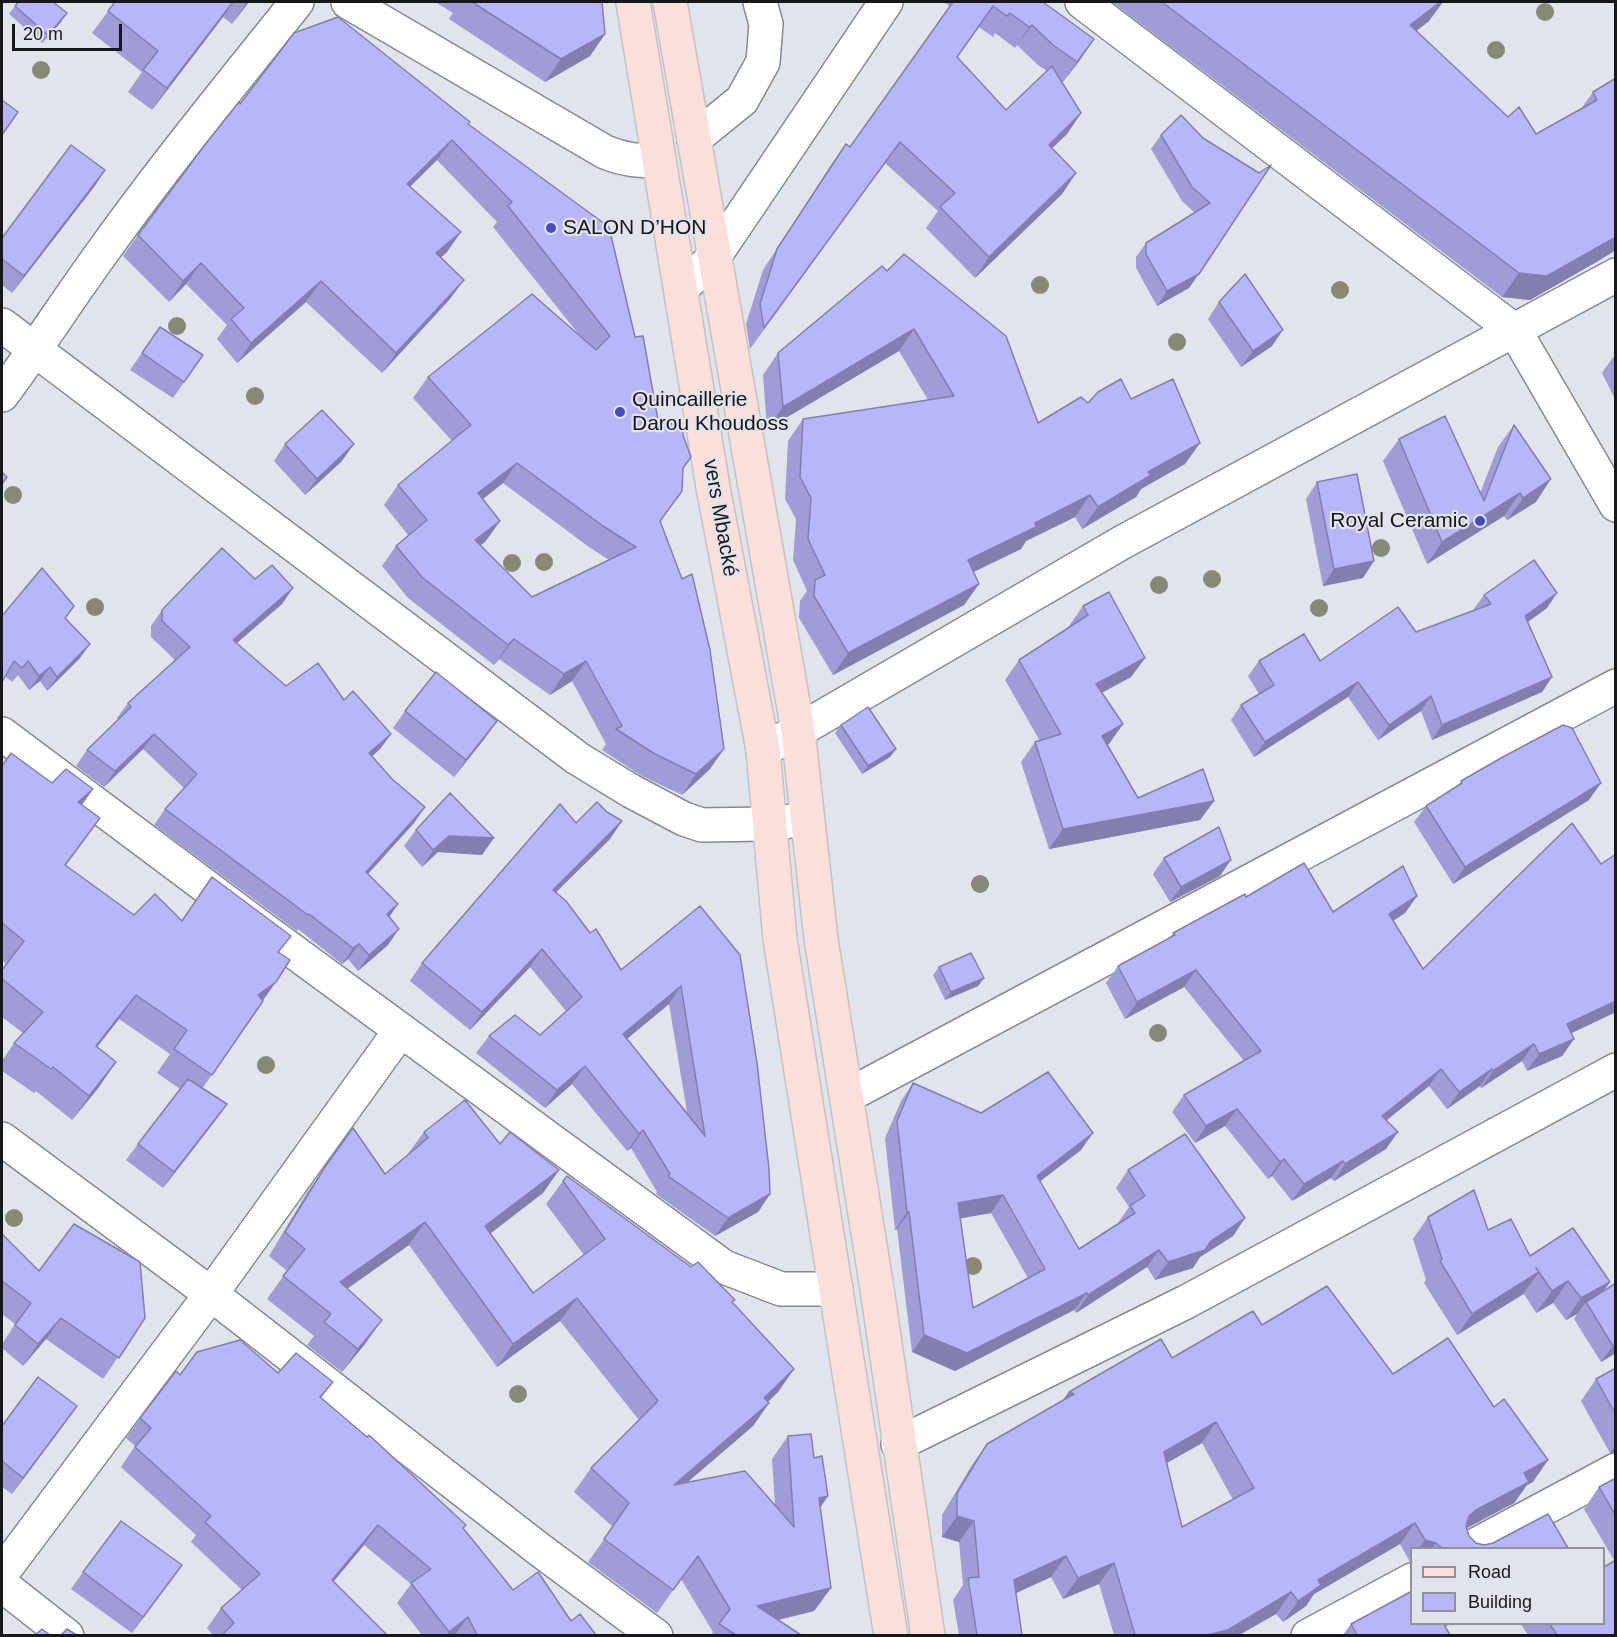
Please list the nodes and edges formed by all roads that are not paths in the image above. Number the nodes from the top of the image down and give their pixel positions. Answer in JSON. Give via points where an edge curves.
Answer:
{"nodes":[{"id":1,"x":297,"y":2,"type":"edge"},
{"id":2,"x":348,"y":2,"type":"edge"},
{"id":3,"x":633,"y":2,"type":"edge"},
{"id":4,"x":670,"y":2,"type":"edge"},
{"id":5,"x":760,"y":2,"type":"edge"},
{"id":6,"x":886,"y":2,"type":"edge"},
{"id":7,"x":1082,"y":2,"type":"edge"},
{"id":8,"x":694,"y":139,"type":"junction"},
{"id":9,"x":659,"y":161,"type":"junction"},
{"id":10,"x":714,"y":257,"type":"junction"},
{"id":11,"x":1616,"y":275,"type":"edge"},
{"id":12,"x":681,"y":289,"type":"junction"},
{"id":13,"x":2,"y":325,"type":"edge"},
{"id":14,"x":1515,"y":331,"type":"junction"},
{"id":15,"x":36,"y":349,"type":"junction"},
{"id":16,"x":2,"y":395,"type":"edge"},
{"id":17,"x":1616,"y":505,"type":"edge"},
{"id":18,"x":1616,"y":686,"type":"edge"},
{"id":19,"x":798,"y":731,"type":"junction"},
{"id":20,"x":2,"y":734,"type":"edge"},
{"id":21,"x":763,"y":750,"type":"junction"},
{"id":22,"x":807,"y":819,"type":"junction"},
{"id":23,"x":768,"y":824,"type":"junction"},
{"id":24,"x":400,"y":1031,"type":"junction"},
{"id":25,"x":1616,"y":1070,"type":"edge"},
{"id":26,"x":847,"y":1096,"type":"junction"},
{"id":27,"x":2,"y":1139,"type":"edge"},
{"id":28,"x":836,"y":1289,"type":"junction"},
{"id":29,"x":211,"y":1294,"type":"junction"},
{"id":30,"x":898,"y":1444,"type":"junction"},
{"id":31,"x":1616,"y":1470,"type":"edge"},
{"id":32,"x":1472,"y":1547,"type":"edge"},
{"id":33,"x":2,"y":1573,"type":"edge"},
{"id":34,"x":1410,"y":1581,"type":"edge"},
{"id":35,"x":2,"y":1585,"type":"edge"},
{"id":36,"x":67,"y":1635,"type":"edge"},
{"id":37,"x":656,"y":1635,"type":"edge"},
{"id":38,"x":891,"y":1635,"type":"edge"},
{"id":39,"x":927,"y":1635,"type":"edge"},
{"id":40,"x":1308,"y":1635,"type":"edge"}],
"edges":[{"from":1,"to":15,"type":"street","via":[[172,158]]},
{"from":2,"to":9,"type":"street","via":[[605,152],[634,161]]},
{"from":3,"to":9,"type":"main road","name":"vers Mbacké"},
{"from":4,"to":8,"type":"main road","name":"vers Mbacké"},
{"from":5,"to":8,"type":"street","via":[[766,24],[763,62],[742,100]]},
{"from":6,"to":10,"type":"street"},
{"from":7,"to":14,"type":"street"},
{"from":8,"to":10,"type":"main road","name":"vers Mbacké"},
{"from":9,"to":12,"type":"main road","name":"vers Mbacké"},
{"from":10,"to":12,"type":"street"},
{"from":10,"to":19,"type":"main road","name":"vers Mbacké"},
{"from":11,"to":14,"type":"street"},
{"from":12,"to":21,"type":"main road","name":"vers Mbacké","via":[[713,487]]},
{"from":13,"to":15,"type":"street"},
{"from":14,"to":17,"type":"street"},
{"from":14,"to":19,"type":"street","via":[[1121,543]]},
{"from":15,"to":16,"type":"street"},
{"from":15,"to":23,"type":"street","via":[[578,758],[684,819],[702,825]]},
{"from":18,"to":26,"type":"street"},
{"from":19,"to":21,"type":"street"},
{"from":19,"to":22,"type":"main road","name":"vers Mbacké"},
{"from":20,"to":24,"type":"street"},
{"from":21,"to":23,"type":"main road","name":"vers Mbacké"},
{"from":22,"to":23,"type":"street"},
{"from":22,"to":26,"type":"main road","name":"vers Mbacké","via":[[821,939]]},
{"from":23,"to":28,"type":"main road","name":"vers Mbacké","via":[[780,939]]},
{"from":24,"to":28,"type":"street","via":[[724,1267],[781,1289]]},
{"from":24,"to":29,"type":"street"},
{"from":25,"to":30,"type":"street","via":[[1186,1302]]},
{"from":26,"to":30,"type":"main road","name":"vers Mbacké"},
{"from":27,"to":29,"type":"street"},
{"from":28,"to":38,"type":"main road","name":"vers Mbacké"},
{"from":29,"to":33,"type":"street"},
{"from":29,"to":37,"type":"street","via":[[540,1550]]},
{"from":30,"to":39,"type":"main road","name":"vers Mbacké"},
{"from":31,"to":32,"type":"street"},
{"from":34,"to":40,"type":"street"},
{"from":35,"to":36,"type":"street"}]}
